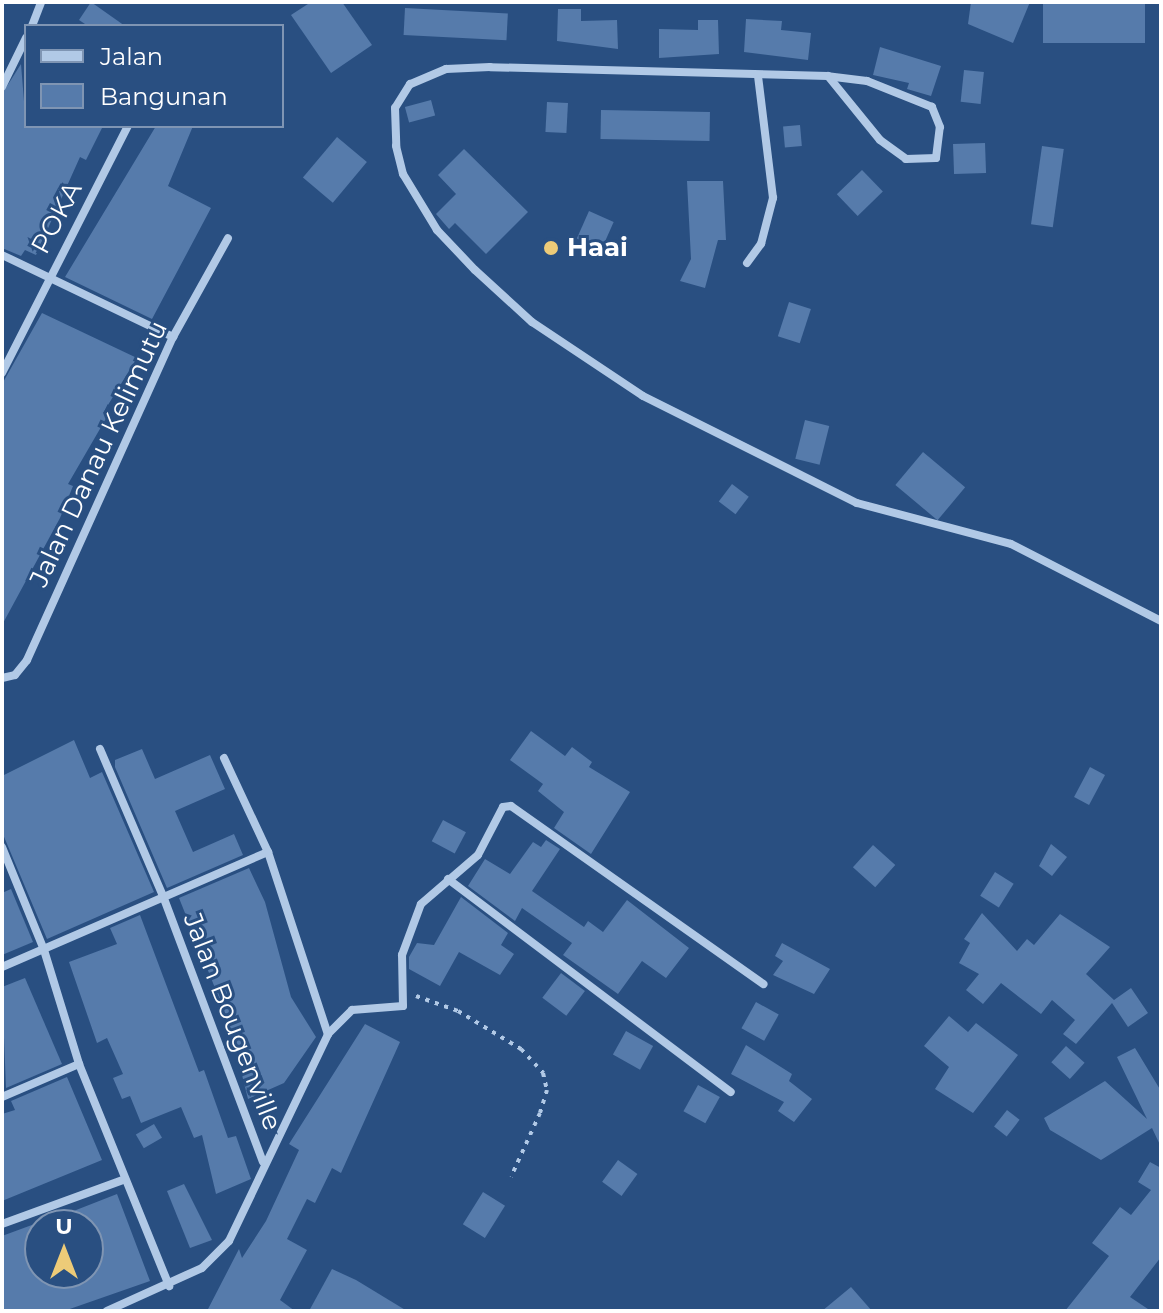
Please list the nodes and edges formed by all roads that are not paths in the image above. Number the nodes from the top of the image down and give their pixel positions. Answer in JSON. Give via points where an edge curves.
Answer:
{"nodes":[{"id":1,"x":41,"y":2,"type":"edge"},
{"id":2,"x":33,"y":24,"type":"edge"},
{"id":3,"x":24,"y":42,"type":"edge"},
{"id":4,"x":758,"y":75,"type":"junction"},
{"id":5,"x":828,"y":76,"type":"junction"},
{"id":6,"x":2,"y":87,"type":"edge"},
{"id":7,"x":127,"y":128,"type":"edge"},
{"id":8,"x":228,"y":238,"type":"dead end"},
{"id":9,"x":2,"y":255,"type":"edge"},
{"id":10,"x":747,"y":263,"type":"dead end"},
{"id":11,"x":47,"y":278,"type":"junction"},
{"id":12,"x":173,"y":337,"type":"junction"},
{"id":13,"x":2,"y":373,"type":"edge"},
{"id":14,"x":1161,"y":621,"type":"edge"},
{"id":15,"x":2,"y":678,"type":"edge"},
{"id":16,"x":100,"y":749,"type":"dead end"},
{"id":17,"x":224,"y":758,"type":"dead end"},
{"id":18,"x":2,"y":847,"type":"edge"},
{"id":19,"x":268,"y":852,"type":"junction"},
{"id":20,"x":448,"y":879,"type":"junction"},
{"id":21,"x":163,"y":896,"type":"junction"},
{"id":22,"x":44,"y":950,"type":"junction"},
{"id":23,"x":2,"y":967,"type":"edge"},
{"id":24,"x":763,"y":984,"type":"dead end"},
{"id":25,"x":328,"y":1034,"type":"junction"},
{"id":26,"x":79,"y":1064,"type":"junction"},
{"id":27,"x":731,"y":1092,"type":"dead end"},
{"id":28,"x":2,"y":1097,"type":"edge"},
{"id":29,"x":263,"y":1162,"type":"junction"},
{"id":30,"x":123,"y":1180,"type":"junction"},
{"id":31,"x":2,"y":1224,"type":"edge"},
{"id":32,"x":169,"y":1286,"type":"junction"},
{"id":33,"x":107,"y":1311,"type":"edge"}],
"edges":[{"from":1,"to":2,"type":"street"},
{"from":3,"to":6,"type":"street"},
{"from":4,"to":5,"type":"street"},
{"from":4,"to":10,"type":"street","via":[[773,198],[761,244]]},
{"from":4,"to":14,"type":"street","via":[[446,69],[423,74],[401,92],[396,146],[403,174],[437,230],[475,270],[532,322],[643,396],[857,503],[1011,544]]},
{"from":5,"to":5,"type":"street","via":[[895,88],[932,107],[940,127],[936,158],[906,159],[880,140]]},
{"from":7,"to":11,"type":"street","name":"POKA"},
{"from":8,"to":12,"type":"street","name":"Jalan Danau Kelimutu"},
{"from":9,"to":11,"type":"street"},
{"from":11,"to":12,"type":"street"},
{"from":11,"to":13,"type":"street","name":"POKA"},
{"from":12,"to":15,"type":"street","name":"Jalan Danau Kelimutu","via":[[27,660],[15,675]]},
{"from":16,"to":21,"type":"street","name":"Jalan Bougenville"},
{"from":17,"to":19,"type":"street"},
{"from":18,"to":22,"type":"street"},
{"from":19,"to":21,"type":"street"},
{"from":19,"to":25,"type":"street"},
{"from":20,"to":24,"type":"street","via":[[478,855],[503,807],[511,806]]},
{"from":20,"to":25,"type":"street","via":[[428,892],[409,933],[402,955],[405,994],[400,1009],[352,1010]]},
{"from":20,"to":27,"type":"street"},
{"from":21,"to":22,"type":"street"},
{"from":21,"to":29,"type":"street","name":"Jalan Bougenville"},
{"from":22,"to":23,"type":"street"},
{"from":22,"to":26,"type":"street"},
{"from":25,"to":29,"type":"street"},
{"from":26,"to":28,"type":"street"},
{"from":26,"to":30,"type":"street"},
{"from":29,"to":32,"type":"street","via":[[254,1197],[229,1241],[202,1268]]},
{"from":30,"to":31,"type":"street"},
{"from":30,"to":32,"type":"street"},
{"from":32,"to":33,"type":"street"}]}
